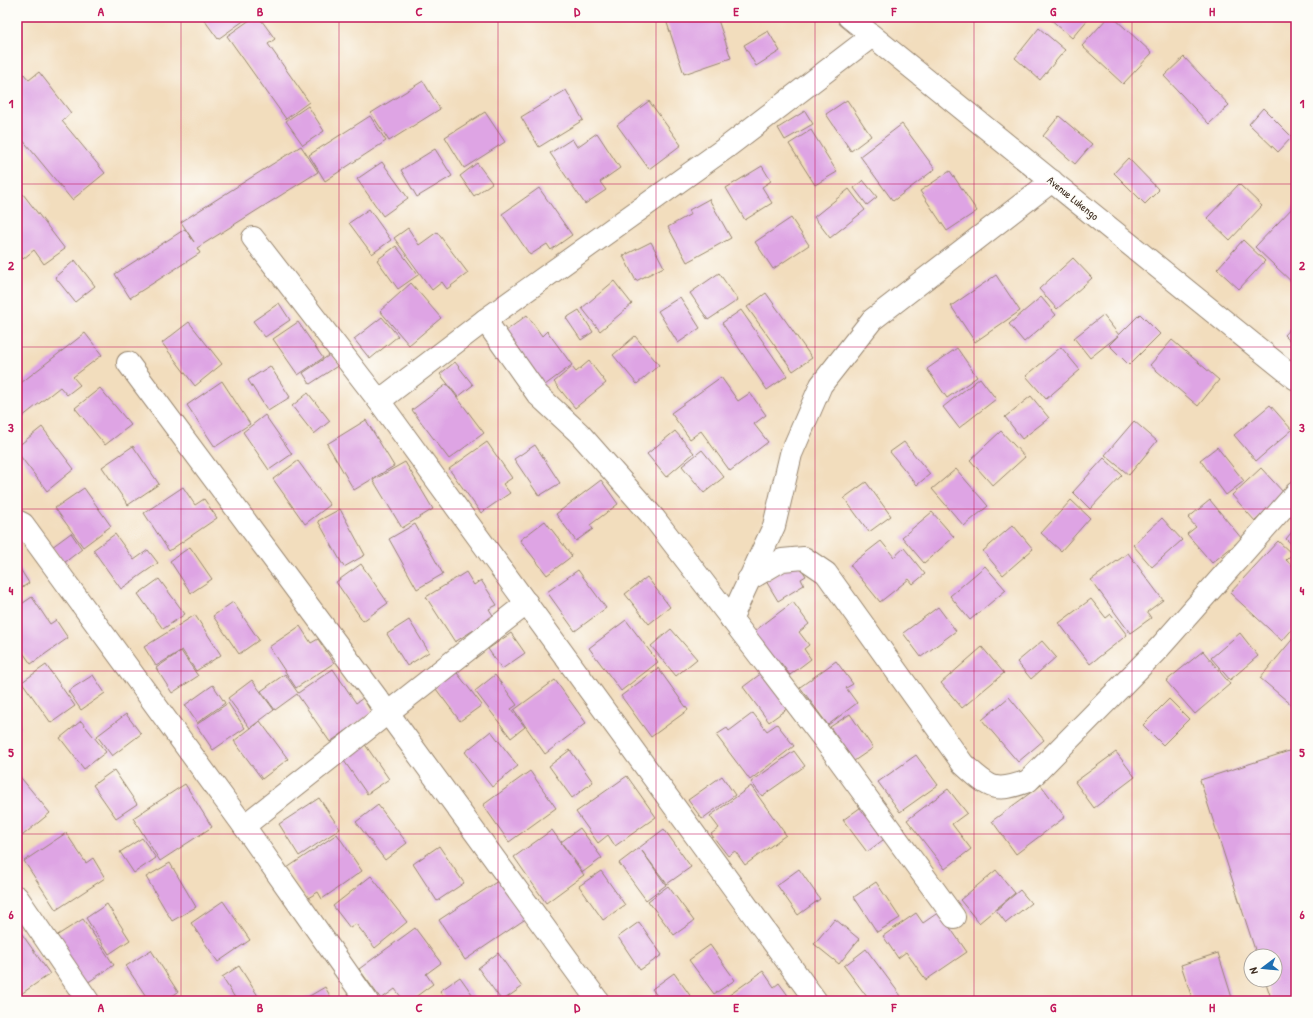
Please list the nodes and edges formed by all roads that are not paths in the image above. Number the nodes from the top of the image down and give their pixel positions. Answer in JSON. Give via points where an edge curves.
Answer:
{"nodes":[{"id":1,"x":849,"y":17,"type":"edge"},
{"id":2,"x":872,"y":36,"type":"junction"},
{"id":3,"x":1052,"y":181,"type":"junction"},
{"id":4,"x":253,"y":238,"type":"dead end"},
{"id":5,"x":485,"y":320,"type":"junction"},
{"id":6,"x":128,"y":363,"type":"dead end"},
{"id":7,"x":1296,"y":379,"type":"edge"},
{"id":8,"x":380,"y":401,"type":"junction"},
{"id":9,"x":1296,"y":493,"type":"edge"},
{"id":10,"x":17,"y":521,"type":"edge"},
{"id":11,"x":748,"y":580,"type":"junction"},
{"id":12,"x":527,"y":604,"type":"junction"},
{"id":13,"x":731,"y":619,"type":"junction"},
{"id":14,"x":388,"y":713,"type":"junction"},
{"id":15,"x":244,"y":826,"type":"junction"},
{"id":16,"x":17,"y":897,"type":"edge"},
{"id":17,"x":954,"y":917,"type":"dead end"},
{"id":18,"x":88,"y":1001,"type":"edge"},
{"id":19,"x":367,"y":1001,"type":"edge"},
{"id":20,"x":598,"y":1001,"type":"edge"},
{"id":21,"x":816,"y":1001,"type":"edge"}],
"edges":[{"from":1,"to":2,"type":"street","name":"Avenue Lukengo"},
{"from":2,"to":3,"type":"street","name":"Avenue Lukengo"},
{"from":2,"to":5,"type":"street","via":[[728,147]]},
{"from":3,"to":7,"type":"street","name":"Avenue Lukengo"},
{"from":3,"to":11,"type":"street","via":[[872,320],[821,385],[791,454],[774,526]]},
{"from":4,"to":8,"type":"street"},
{"from":5,"to":8,"type":"street"},
{"from":5,"to":13,"type":"street","via":[[538,395],[579,433],[649,512]]},
{"from":6,"to":14,"type":"street"},
{"from":8,"to":12,"type":"street"},
{"from":9,"to":11,"type":"street","via":[[1160,647],[1028,781],[1008,788],[986,785],[964,764],[826,573],[804,558],[782,560]]},
{"from":10,"to":15,"type":"street","via":[[23,524]]},
{"from":11,"to":13,"type":"street"},
{"from":12,"to":14,"type":"street"},
{"from":12,"to":21,"type":"street"},
{"from":13,"to":17,"type":"street","via":[[832,750]]},
{"from":14,"to":15,"type":"street"},
{"from":14,"to":20,"type":"street"},
{"from":15,"to":19,"type":"street"},
{"from":16,"to":18,"type":"street"}]}
